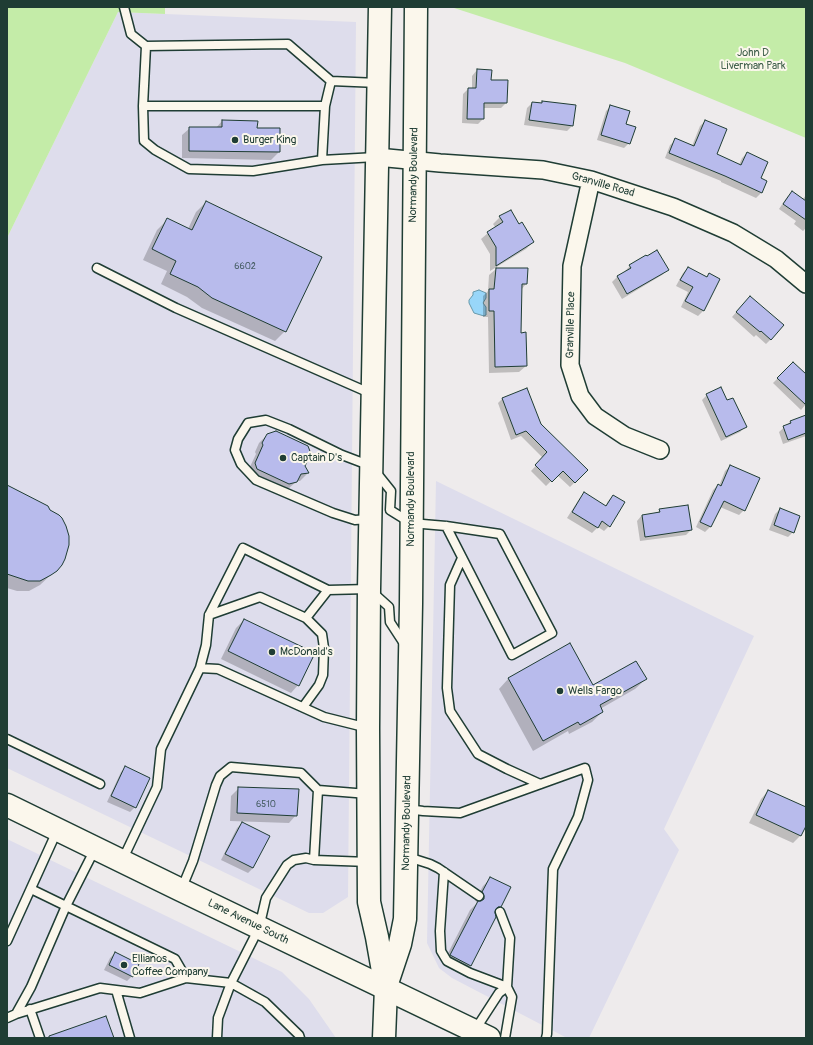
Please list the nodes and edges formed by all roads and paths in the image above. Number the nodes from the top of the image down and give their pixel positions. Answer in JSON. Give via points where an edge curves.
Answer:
{"nodes":[{"id":1,"x":124,"y":7,"type":"edge"},
{"id":2,"x":380,"y":7,"type":"edge"},
{"id":3,"x":416,"y":7,"type":"edge"},
{"id":4,"x":146,"y":46,"type":"junction"},
{"id":5,"x":331,"y":81,"type":"junction"},
{"id":6,"x":379,"y":83,"type":"junction"},
{"id":7,"x":143,"y":106,"type":"junction"},
{"id":8,"x":325,"y":106,"type":"junction"},
{"id":9,"x":377,"y":157,"type":"junction"},
{"id":10,"x":322,"y":160,"type":"junction"},
{"id":11,"x":414,"y":160,"type":"junction"},
{"id":12,"x":591,"y":180,"type":"junction"},
{"id":13,"x":97,"y":268,"type":"dead end"},
{"id":14,"x":806,"y":284,"type":"edge"},
{"id":15,"x":373,"y":394,"type":"junction"},
{"id":16,"x":660,"y":450,"type":"dead end"},
{"id":17,"x":371,"y":466,"type":"junction"},
{"id":18,"x":370,"y":519,"type":"junction"},
{"id":19,"x":411,"y":523,"type":"junction"},
{"id":20,"x":446,"y":526,"type":"junction"},
{"id":21,"x":462,"y":558,"type":"junction"},
{"id":22,"x":369,"y":589,"type":"junction"},
{"id":23,"x":328,"y":590,"type":"junction"},
{"id":24,"x":209,"y":615,"type":"junction"},
{"id":25,"x":306,"y":618,"type":"junction"},
{"id":26,"x":410,"y":652,"type":"junction"},
{"id":27,"x":200,"y":668,"type":"junction"},
{"id":28,"x":303,"y":707,"type":"junction"},
{"id":29,"x":368,"y":728,"type":"junction"},
{"id":30,"x":7,"y":739,"type":"edge"},
{"id":31,"x":100,"y":784,"type":"dead end"},
{"id":32,"x":540,"y":784,"type":"junction"},
{"id":33,"x":318,"y":790,"type":"junction"},
{"id":34,"x":369,"y":795,"type":"junction"},
{"id":35,"x":7,"y":805,"type":"edge"},
{"id":36,"x":407,"y":809,"type":"junction"},
{"id":37,"x":58,"y":830,"type":"junction"},
{"id":38,"x":96,"y":848,"type":"junction"},
{"id":39,"x":406,"y":856,"type":"junction"},
{"id":40,"x":314,"y":860,"type":"junction"},
{"id":41,"x":122,"y":861,"type":"junction"},
{"id":42,"x":369,"y":862,"type":"junction"},
{"id":43,"x":444,"y":872,"type":"junction"},
{"id":44,"x":31,"y":889,"type":"junction"},
{"id":45,"x":181,"y":890,"type":"junction"},
{"id":46,"x":479,"y":896,"type":"dead end"},
{"id":47,"x":66,"y":906,"type":"junction"},
{"id":48,"x":500,"y":912,"type":"dead end"},
{"id":49,"x":259,"y":928,"type":"junction"},
{"id":50,"x":8,"y":937,"type":"edge"},
{"id":51,"x":186,"y":978,"type":"junction"},
{"id":52,"x":231,"y":983,"type":"junction"},
{"id":53,"x":507,"y":986,"type":"junction"},
{"id":54,"x":386,"y":988,"type":"junction"},
{"id":55,"x":116,"y":990,"type":"junction"},
{"id":56,"x":30,"y":1009,"type":"junction"},
{"id":57,"x":16,"y":1014,"type":"junction"},
{"id":58,"x":7,"y":1018,"type":"edge"},
{"id":59,"x":482,"y":1035,"type":"edge"},
{"id":60,"x":40,"y":1038,"type":"edge"},
{"id":61,"x":130,"y":1038,"type":"edge"},
{"id":62,"x":217,"y":1038,"type":"edge"},
{"id":63,"x":300,"y":1038,"type":"edge"},
{"id":64,"x":384,"y":1038,"type":"edge"},
{"id":65,"x":505,"y":1038,"type":"edge"},
{"id":66,"x":546,"y":1038,"type":"edge"}],
"edges":[{"from":1,"to":4,"type":"lane","via":[[131,34]]},
{"from":2,"to":6,"type":"main road","name":"Normandy Boulevard"},
{"from":3,"to":11,"type":"main road","name":"Normandy Boulevard"},
{"from":4,"to":5,"type":"lane","via":[[288,44]]},
{"from":4,"to":7,"type":"lane"},
{"from":5,"to":6,"type":"lane"},
{"from":5,"to":8,"type":"lane"},
{"from":6,"to":9,"type":"main road","name":"Normandy Boulevard"},
{"from":7,"to":8,"type":"lane"},
{"from":7,"to":10,"type":"lane","via":[[144,141],[188,169],[253,171]]},
{"from":8,"to":10,"type":"lane"},
{"from":9,"to":10,"type":"lane"},
{"from":9,"to":11,"type":"street","name":"Granville Road"},
{"from":9,"to":15,"type":"main road","name":"Normandy Boulevard"},
{"from":11,"to":12,"type":"street","name":"Granville Road","via":[[543,170]]},
{"from":11,"to":19,"type":"main road","name":"Normandy Boulevard"},
{"from":12,"to":14,"type":"street","name":"Granville Road","via":[[673,207],[733,233],[776,259]]},
{"from":12,"to":16,"type":"street","name":"Granville Place","via":[[572,266],[570,366],[580,396],[595,416],[625,436]]},
{"from":13,"to":15,"type":"lane","via":[[176,308]]},
{"from":15,"to":17,"type":"main road","name":"Normandy Boulevard"},
{"from":17,"to":18,"type":"main road","name":"Normandy Boulevard"},
{"from":17,"to":18,"type":"lane","via":[[266,420],[248,423],[238,439],[235,450],[241,464],[256,480],[333,513],[355,520]]},
{"from":17,"to":19,"type":"lane","via":[[391,491],[390,510]]},
{"from":18,"to":22,"type":"main road","name":"Normandy Boulevard"},
{"from":19,"to":20,"type":"lane"},
{"from":19,"to":26,"type":"main road","name":"Normandy Boulevard"},
{"from":20,"to":21,"type":"lane"},
{"from":20,"to":21,"type":"lane","via":[[500,534],[552,633],[512,655]]},
{"from":21,"to":32,"type":"lane","via":[[450,585],[447,688],[450,711],[478,754]]},
{"from":22,"to":23,"type":"lane"},
{"from":22,"to":26,"type":"lane","via":[[390,607],[390,622]]},
{"from":22,"to":29,"type":"main road","name":"Normandy Boulevard"},
{"from":23,"to":24,"type":"lane","via":[[243,548]]},
{"from":23,"to":25,"type":"lane"},
{"from":24,"to":25,"type":"lane","via":[[260,597]]},
{"from":24,"to":27,"type":"lane","via":[[206,645]]},
{"from":25,"to":28,"type":"lane","via":[[322,634],[324,657],[323,675],[319,685]]},
{"from":26,"to":36,"type":"main road","name":"Normandy Boulevard"},
{"from":27,"to":28,"type":"lane","via":[[218,669]]},
{"from":27,"to":41,"type":"lane","via":[[160,749],[157,787]]},
{"from":28,"to":29,"type":"lane","via":[[324,717]]},
{"from":29,"to":34,"type":"main road","name":"Normandy Boulevard"},
{"from":30,"to":31,"type":"lane"},
{"from":32,"to":36,"type":"lane","via":[[460,813]]},
{"from":32,"to":66,"type":"lane","via":[[585,768],[588,780],[578,816],[554,869]]},
{"from":33,"to":34,"type":"lane"},
{"from":33,"to":40,"type":"lane"},
{"from":33,"to":45,"type":"lane","via":[[301,773],[231,767],[220,776],[216,785],[193,861]]},
{"from":34,"to":42,"type":"main road","name":"Normandy Boulevard"},
{"from":35,"to":37,"type":"main road","name":"Lane Avenue South"},
{"from":36,"to":39,"type":"main road","name":"Normandy Boulevard"},
{"from":37,"to":38,"type":"main road","name":"Lane Avenue South"},
{"from":37,"to":44,"type":"lane"},
{"from":38,"to":41,"type":"main road","name":"Lane Avenue South"},
{"from":38,"to":47,"type":"lane"},
{"from":39,"to":43,"type":"lane"},
{"from":39,"to":54,"type":"main road","name":"Normandy Boulevard","via":[[405,919]]},
{"from":40,"to":42,"type":"lane"},
{"from":40,"to":49,"type":"lane","via":[[294,860],[287,865],[266,898]]},
{"from":41,"to":45,"type":"main road","name":"Lane Avenue South"},
{"from":42,"to":54,"type":"main road","name":"Normandy Boulevard","via":[[369,902]]},
{"from":43,"to":46,"type":"lane"},
{"from":43,"to":53,"type":"lane","via":[[441,951],[447,961],[470,973]]},
{"from":44,"to":47,"type":"lane"},
{"from":44,"to":50,"type":"lane"},
{"from":45,"to":49,"type":"main road","name":"Lane Avenue South"},
{"from":47,"to":51,"type":"lane","via":[[175,959]]},
{"from":47,"to":57,"type":"lane","via":[[31,987]]},
{"from":48,"to":53,"type":"lane","via":[[510,938]]},
{"from":49,"to":52,"type":"lane"},
{"from":49,"to":54,"type":"main road","name":"Lane Avenue South"},
{"from":51,"to":52,"type":"lane"},
{"from":51,"to":55,"type":"lane","via":[[140,993]]},
{"from":52,"to":62,"type":"lane","via":[[218,1018]]},
{"from":52,"to":63,"type":"lane","via":[[265,1002],[300,1034]]},
{"from":53,"to":59,"type":"lane","via":[[499,993]]},
{"from":53,"to":65,"type":"lane","via":[[512,998]]},
{"from":54,"to":59,"type":"main road","name":"Lane Avenue South"},
{"from":54,"to":64,"type":"main road","name":"Normandy Boulevard"},
{"from":55,"to":56,"type":"lane","via":[[100,988]]},
{"from":55,"to":61,"type":"lane"},
{"from":56,"to":57,"type":"lane"},
{"from":56,"to":60,"type":"lane"},
{"from":57,"to":58,"type":"lane"}]}
